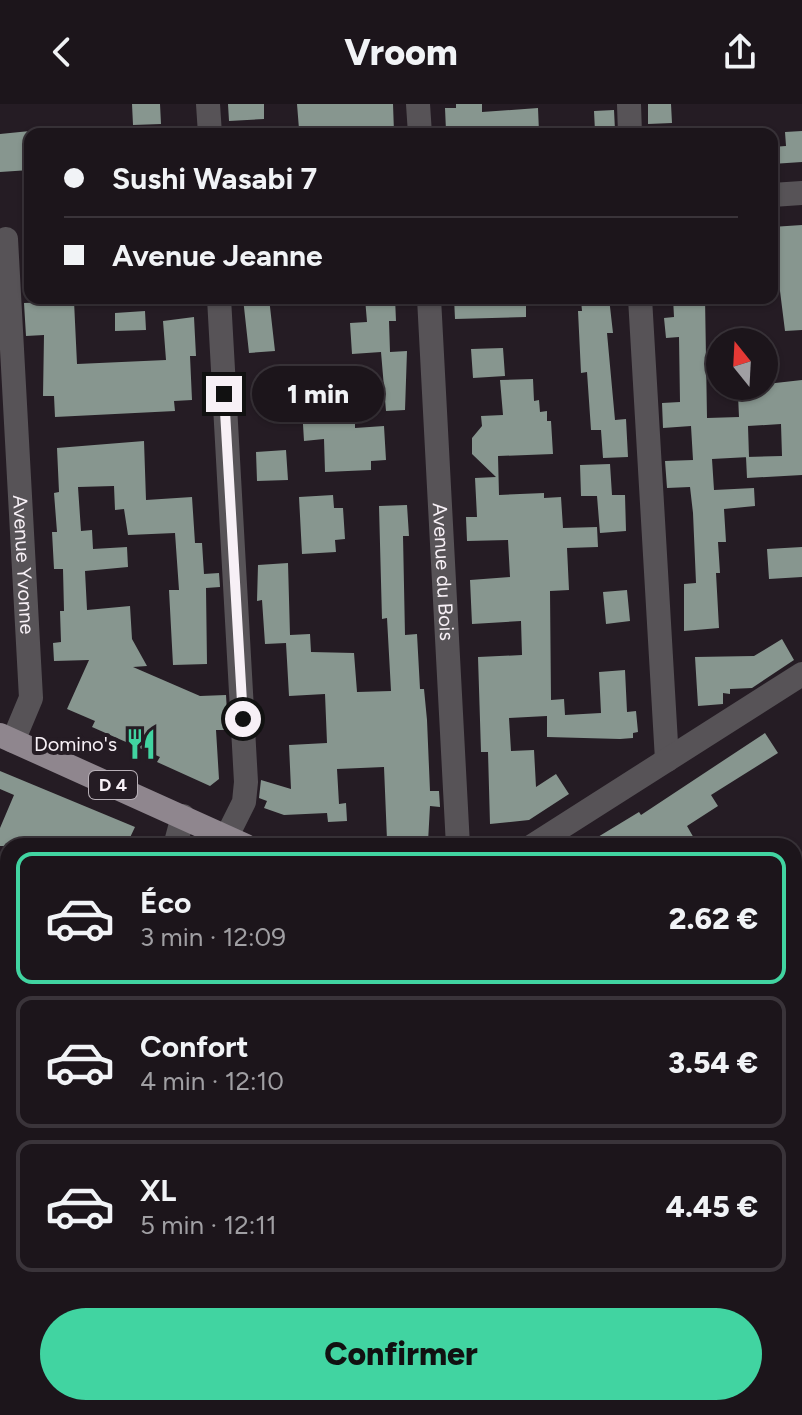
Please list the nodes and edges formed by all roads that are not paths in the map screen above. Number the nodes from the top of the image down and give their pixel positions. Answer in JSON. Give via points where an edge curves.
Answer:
{"nodes":[{"id":1,"x":208,"y":104,"type":"edge"},
{"id":2,"x":418,"y":104,"type":"edge"},
{"id":3,"x":629,"y":104,"type":"edge"},
{"id":4,"x":210,"y":128,"type":"edge"},
{"id":5,"x":420,"y":128,"type":"edge"},
{"id":6,"x":630,"y":128,"type":"edge"},
{"id":7,"x":802,"y":193,"type":"edge"},
{"id":8,"x":778,"y":195,"type":"edge"},
{"id":9,"x":12,"y":238,"type":"edge"},
{"id":10,"x":219,"y":304,"type":"edge"},
{"id":11,"x":429,"y":304,"type":"edge"},
{"id":12,"x":640,"y":304,"type":"edge"},
{"id":13,"x":802,"y":674,"type":"edge"},
{"id":14,"x":6,"y":738,"type":"edge"},
{"id":15,"x":667,"y":760,"type":"junction"},
{"id":16,"x":183,"y":816,"type":"junction"},
{"id":17,"x":177,"y":838,"type":"edge"},
{"id":18,"x":230,"y":838,"type":"edge"},
{"id":19,"x":237,"y":838,"type":"edge"},
{"id":20,"x":458,"y":838,"type":"edge"},
{"id":21,"x":545,"y":838,"type":"edge"}],
"edges":[{"from":1,"to":4,"type":"street"},
{"from":2,"to":5,"type":"street"},
{"from":3,"to":6,"type":"street"},
{"from":7,"to":8,"type":"street"},
{"from":9,"to":14,"type":"street","name":"Avenue Yvonne","via":[[31,698]]},
{"from":10,"to":19,"type":"street","via":[[246,782]]},
{"from":11,"to":20,"type":"street","name":"Avenue du Bois"},
{"from":12,"to":15,"type":"street"},
{"from":13,"to":15,"type":"street"},
{"from":14,"to":16,"type":"main road","number":"D 4"},
{"from":15,"to":21,"type":"street"},
{"from":16,"to":17,"type":"street"},
{"from":16,"to":18,"type":"main road","number":"D 4"}]}
